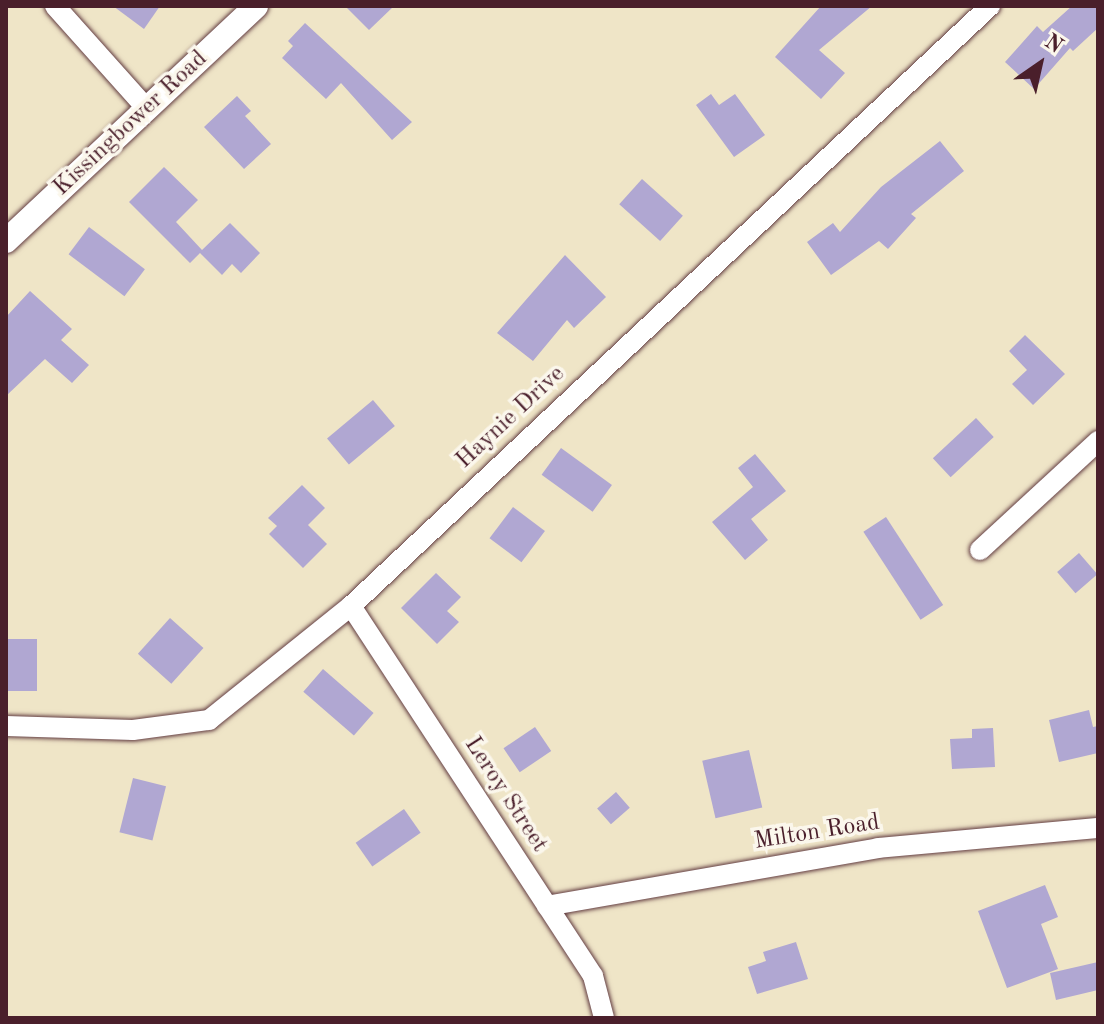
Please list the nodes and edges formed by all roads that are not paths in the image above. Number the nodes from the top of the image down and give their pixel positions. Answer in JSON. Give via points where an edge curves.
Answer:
{"nodes":[{"id":1,"x":55,"y":6,"type":"edge"},
{"id":2,"x":256,"y":6,"type":"edge"},
{"id":3,"x":990,"y":6,"type":"edge"},
{"id":4,"x":147,"y":109,"type":"junction"},
{"id":5,"x":6,"y":241,"type":"edge"},
{"id":6,"x":1098,"y":441,"type":"edge"},
{"id":7,"x":980,"y":550,"type":"dead end"},
{"id":8,"x":351,"y":606,"type":"junction"},
{"id":9,"x":6,"y":726,"type":"edge"},
{"id":10,"x":1098,"y":828,"type":"edge"},
{"id":11,"x":547,"y":906,"type":"junction"},
{"id":12,"x":604,"y":1018,"type":"edge"}],
"edges":[{"from":1,"to":4,"type":"street"},
{"from":2,"to":4,"type":"street","name":"Kissingbower Road"},
{"from":3,"to":8,"type":"street","name":"Haynie Drive"},
{"from":4,"to":5,"type":"street","name":"Kissingbower Road"},
{"from":6,"to":7,"type":"street"},
{"from":8,"to":9,"type":"street","name":"Haynie Drive","via":[[209,720],[133,730]]},
{"from":8,"to":11,"type":"street","name":"Leroy Street"},
{"from":10,"to":11,"type":"street","name":"Milton Road","via":[[878,848]]},
{"from":11,"to":12,"type":"street","name":"Leroy Street","via":[[593,976]]}]}
